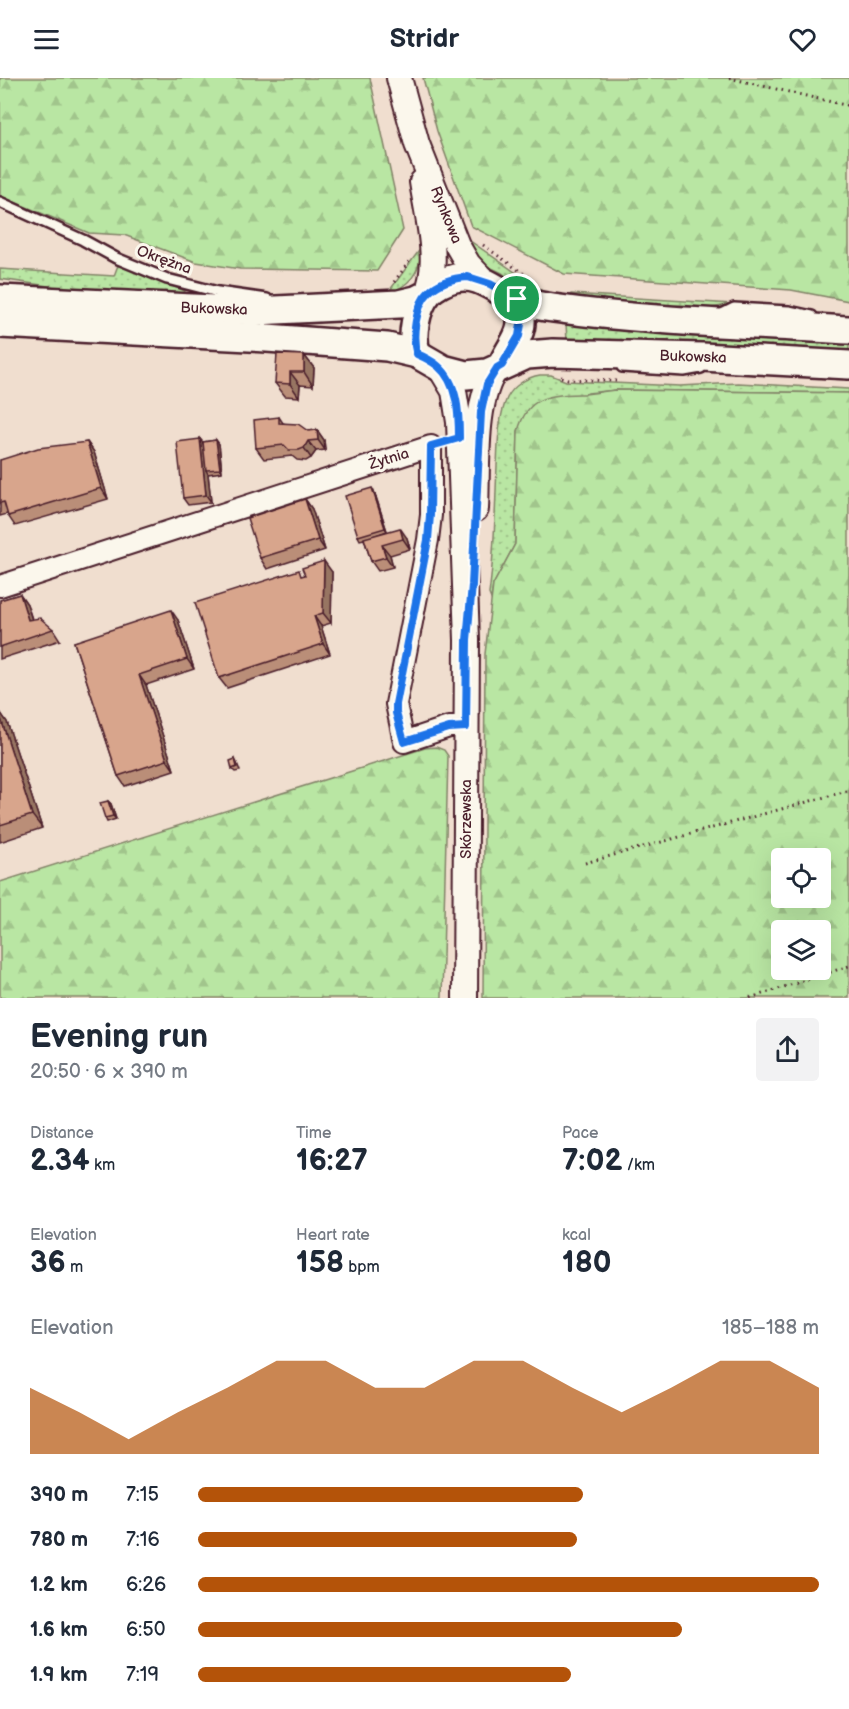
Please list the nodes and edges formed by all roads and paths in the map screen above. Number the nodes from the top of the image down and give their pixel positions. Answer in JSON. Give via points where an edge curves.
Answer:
{"nodes":[{"id":1,"x":399,"y":78,"type":"edge"},
{"id":2,"x":729,"y":78,"type":"edge"},
{"id":3,"x":849,"y":106,"type":"edge"},
{"id":4,"x":417,"y":144,"type":"junction"},
{"id":5,"x":0,"y":202,"type":"edge"},
{"id":6,"x":479,"y":242,"type":"dead end"},
{"id":7,"x":415,"y":253,"type":"dead end"},
{"id":8,"x":484,"y":281,"type":"junction"},
{"id":9,"x":392,"y":285,"type":"dead end"},
{"id":10,"x":526,"y":290,"type":"junction"},
{"id":11,"x":426,"y":295,"type":"junction"},
{"id":12,"x":0,"y":299,"type":"edge"},
{"id":13,"x":329,"y":308,"type":"junction"},
{"id":14,"x":0,"y":324,"type":"edge"},
{"id":15,"x":843,"y":329,"type":"edge"},
{"id":16,"x":428,"y":360,"type":"junction"},
{"id":17,"x":849,"y":365,"type":"edge"},
{"id":18,"x":500,"y":367,"type":"junction"},
{"id":19,"x":445,"y":442,"type":"junction"},
{"id":20,"x":0,"y":586,"type":"edge"},
{"id":21,"x":467,"y":640,"type":"junction"},
{"id":22,"x":466,"y":727,"type":"junction"},
{"id":23,"x":848,"y":793,"type":"edge"},
{"id":24,"x":585,"y":863,"type":"dead end"},
{"id":25,"x":849,"y":966,"type":"edge"},
{"id":26,"x":465,"y":998,"type":"edge"},
{"id":27,"x":750,"y":998,"type":"edge"}],
"edges":[{"from":1,"to":4,"type":"street","name":"Rynkowa"},
{"from":2,"to":3,"type":"path"},
{"from":4,"to":8,"type":"street","name":"Rynkowa","via":[[464,259]]},
{"from":4,"to":11,"type":"street","name":"Rynkowa","via":[[434,261]]},
{"from":5,"to":13,"type":"lane","name":"Okrężna","via":[[167,279]]},
{"from":6,"to":10,"type":"path"},
{"from":7,"to":9,"type":"path"},
{"from":8,"to":10,"type":"main road"},
{"from":8,"to":11,"type":"main road","via":[[471,277],[452,279]]},
{"from":10,"to":15,"type":"main road","via":[[533,305],[560,309]]},
{"from":10,"to":18,"type":"main road","via":[[521,330]]},
{"from":11,"to":13,"type":"main road","name":"Bukowska","via":[[405,303]]},
{"from":11,"to":16,"type":"main road","via":[[413,341]]},
{"from":12,"to":13,"type":"main road","name":"Bukowska","via":[[234,310]]},
{"from":14,"to":16,"type":"main road","name":"Bukowska","via":[[387,347]]},
{"from":16,"to":18,"type":"main road","via":[[466,375]]},
{"from":16,"to":19,"type":"street","name":"Skórzewska","via":[[454,391],[457,404]]},
{"from":17,"to":18,"type":"main road","name":"Bukowska","via":[[584,353],[527,355]]},
{"from":18,"to":21,"type":"street","name":"Skórzewska","via":[[487,384],[481,412]]},
{"from":19,"to":20,"type":"street","name":"Żytnia"},
{"from":19,"to":21,"type":"street","name":"Skórzewska"},
{"from":19,"to":22,"type":"street","name":"Żytnia","via":[[396,713],[404,742],[449,728]]},
{"from":21,"to":22,"type":"street","name":"Skórzewska"},
{"from":22,"to":26,"type":"street","name":"Skórzewska"},
{"from":23,"to":24,"type":"path"},
{"from":25,"to":27,"type":"path"}]}
